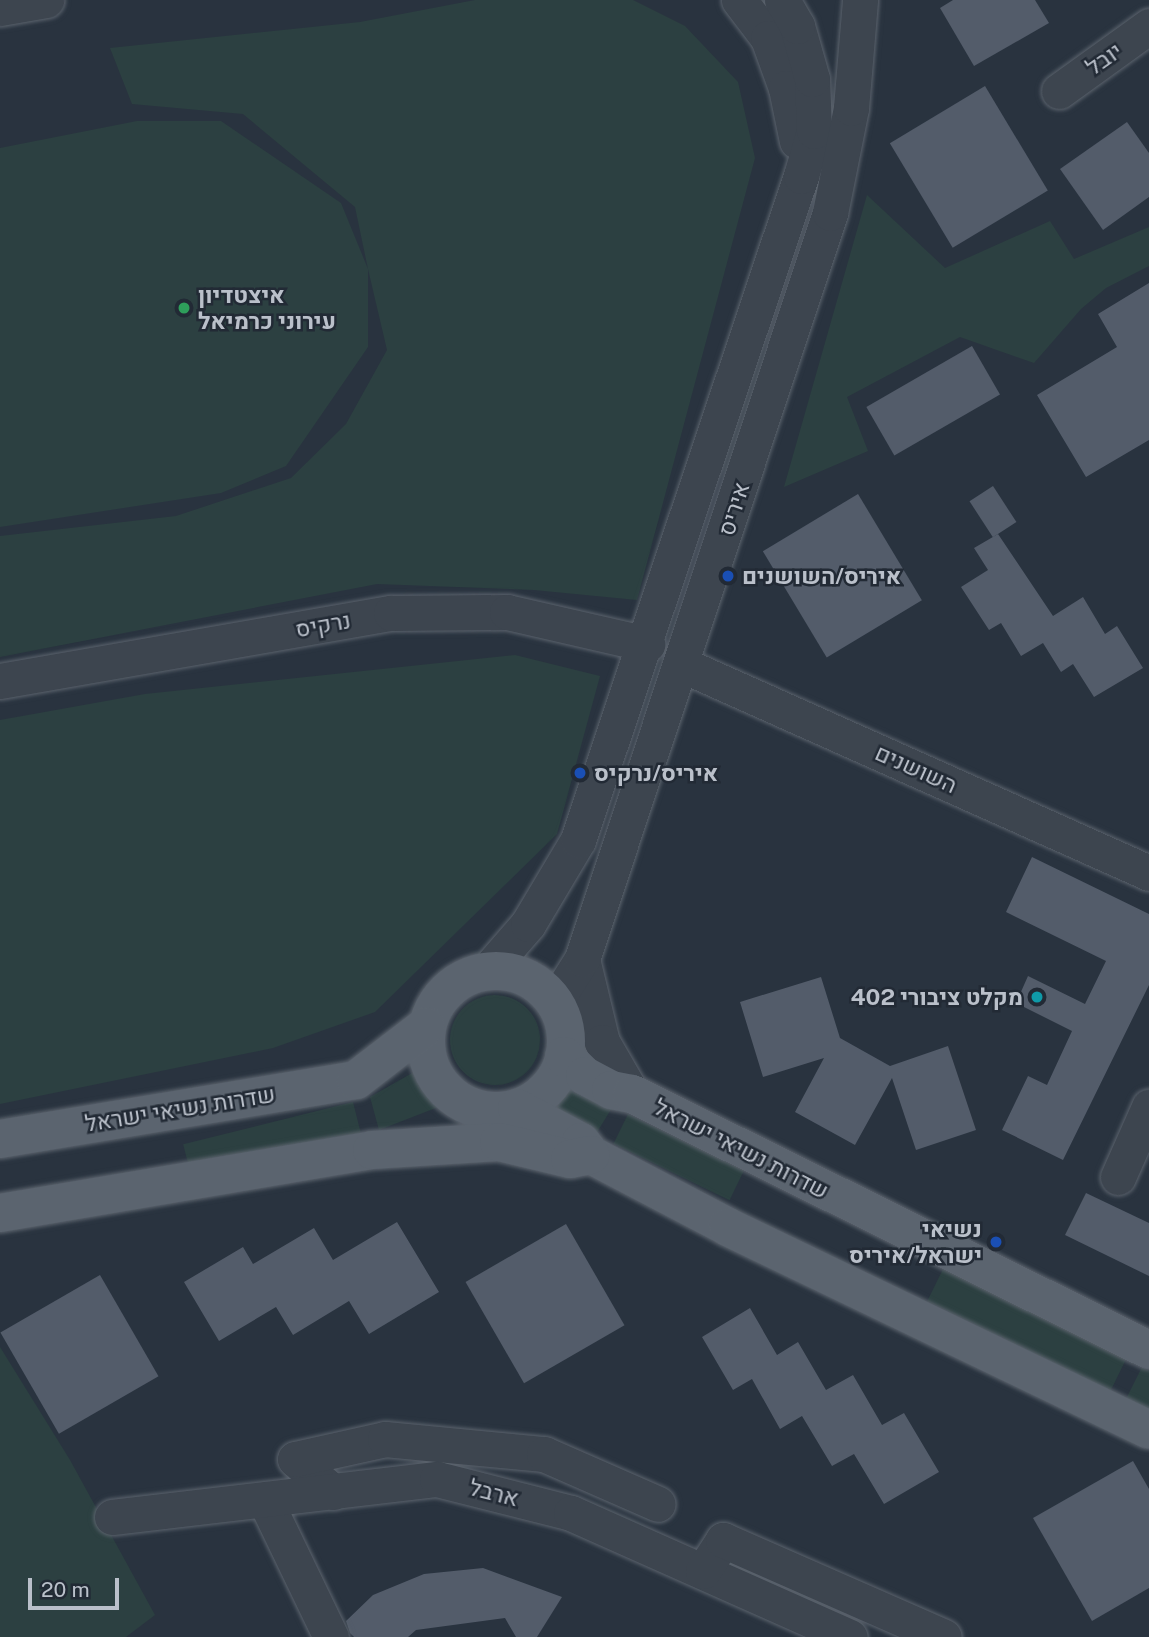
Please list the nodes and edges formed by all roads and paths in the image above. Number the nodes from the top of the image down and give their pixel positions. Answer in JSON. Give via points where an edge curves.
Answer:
{"nodes":[{"id":1,"x":46,"y":0,"type":"edge"},
{"id":2,"x":739,"y":0,"type":"edge"},
{"id":3,"x":782,"y":0,"type":"edge"},
{"id":4,"x":860,"y":0,"type":"edge"},
{"id":5,"x":0,"y":8,"type":"edge"},
{"id":6,"x":1149,"y":26,"type":"edge"},
{"id":7,"x":1059,"y":91,"type":"dead end"},
{"id":8,"x":801,"y":176,"type":"junction"},
{"id":9,"x":647,"y":644,"type":"junction"},
{"id":10,"x":683,"y":665,"type":"junction"},
{"id":11,"x":0,"y":681,"type":"edge"},
{"id":12,"x":1149,"y":873,"type":"edge"},
{"id":13,"x":582,"y":960,"type":"junction"},
{"id":14,"x":488,"y":971,"type":"junction"},
{"id":15,"x":555,"y":1002,"type":"junction"},
{"id":16,"x":426,"y":1026,"type":"junction"},
{"id":17,"x":564,"y":1056,"type":"junction"},
{"id":18,"x":632,"y":1094,"type":"junction"},
{"id":19,"x":1149,"y":1107,"type":"edge"},
{"id":20,"x":499,"y":1109,"type":"junction"},
{"id":21,"x":0,"y":1139,"type":"edge"},
{"id":22,"x":372,"y":1150,"type":"junction"},
{"id":23,"x":592,"y":1155,"type":"junction"},
{"id":24,"x":1118,"y":1177,"type":"dead end"},
{"id":25,"x":0,"y":1213,"type":"edge"},
{"id":26,"x":1149,"y":1350,"type":"edge"},
{"id":27,"x":1149,"y":1430,"type":"edge"},
{"id":28,"x":333,"y":1492,"type":"junction"},
{"id":29,"x":265,"y":1500,"type":"junction"},
{"id":30,"x":658,"y":1504,"type":"dead end"},
{"id":31,"x":112,"y":1517,"type":"dead end"},
{"id":32,"x":703,"y":1571,"type":"junction"},
{"id":33,"x":331,"y":1637,"type":"edge"},
{"id":34,"x":850,"y":1637,"type":"edge"},
{"id":35,"x":944,"y":1637,"type":"edge"}],
"edges":[{"from":1,"to":5,"type":"street"},
{"from":2,"to":8,"type":"street","via":[[768,38],[786,88]]},
{"from":3,"to":8,"type":"street","name":"איריס","via":[[797,26],[811,79],[814,131]]},
{"from":4,"to":10,"type":"street","name":"איריס","via":[[851,108],[830,213]]},
{"from":6,"to":7,"type":"street","name":"יובל"},
{"from":8,"to":9,"type":"street","name":"איריס"},
{"from":9,"to":11,"type":"street","name":"נרקיס","via":[[507,612],[391,613]]},
{"from":9,"to":14,"type":"street","name":"איריס","via":[[578,840],[528,924]]},
{"from":10,"to":12,"type":"street","name":"השושנים"},
{"from":10,"to":13,"type":"street","name":"איריס"},
{"from":13,"to":15,"type":"street","name":"איריס"},
{"from":13,"to":18,"type":"street","via":[[602,1042]]},
{"from":14,"to":15,"type":"main road","via":[[527,978]]},
{"from":14,"to":16,"type":"main road","via":[[448,988]]},
{"from":15,"to":17,"type":"main road","via":[[562,1019]]},
{"from":16,"to":20,"type":"main road","via":[[425,1048],[437,1078],[460,1102]]},
{"from":16,"to":21,"type":"main road","name":"שדרות נשיאי ישראל","via":[[356,1080]]},
{"from":17,"to":18,"type":"main road","name":"שדרות נשיאי ישראל","via":[[585,1076],[611,1090]]},
{"from":17,"to":20,"type":"main road","via":[[548,1088]]},
{"from":18,"to":26,"type":"main road","name":"שדרות נשיאי ישראל"},
{"from":19,"to":24,"type":"street"},
{"from":20,"to":22,"type":"main road"},
{"from":20,"to":23,"type":"main road","via":[[581,1142]]},
{"from":22,"to":23,"type":"main road","via":[[499,1142],[570,1159]]},
{"from":22,"to":25,"type":"main road"},
{"from":23,"to":27,"type":"main road","via":[[728,1227]]},
{"from":28,"to":29,"type":"street","name":"ארבל"},
{"from":28,"to":30,"type":"street","via":[[295,1459],[385,1438],[544,1454]]},
{"from":28,"to":32,"type":"street","name":"ארבל","via":[[438,1479],[571,1513]]},
{"from":29,"to":31,"type":"street","name":"ארבל"},
{"from":29,"to":33,"type":"street"},
{"from":32,"to":34,"type":"street","name":"ארבל"},
{"from":32,"to":35,"type":"street","via":[[723,1540]]}]}
